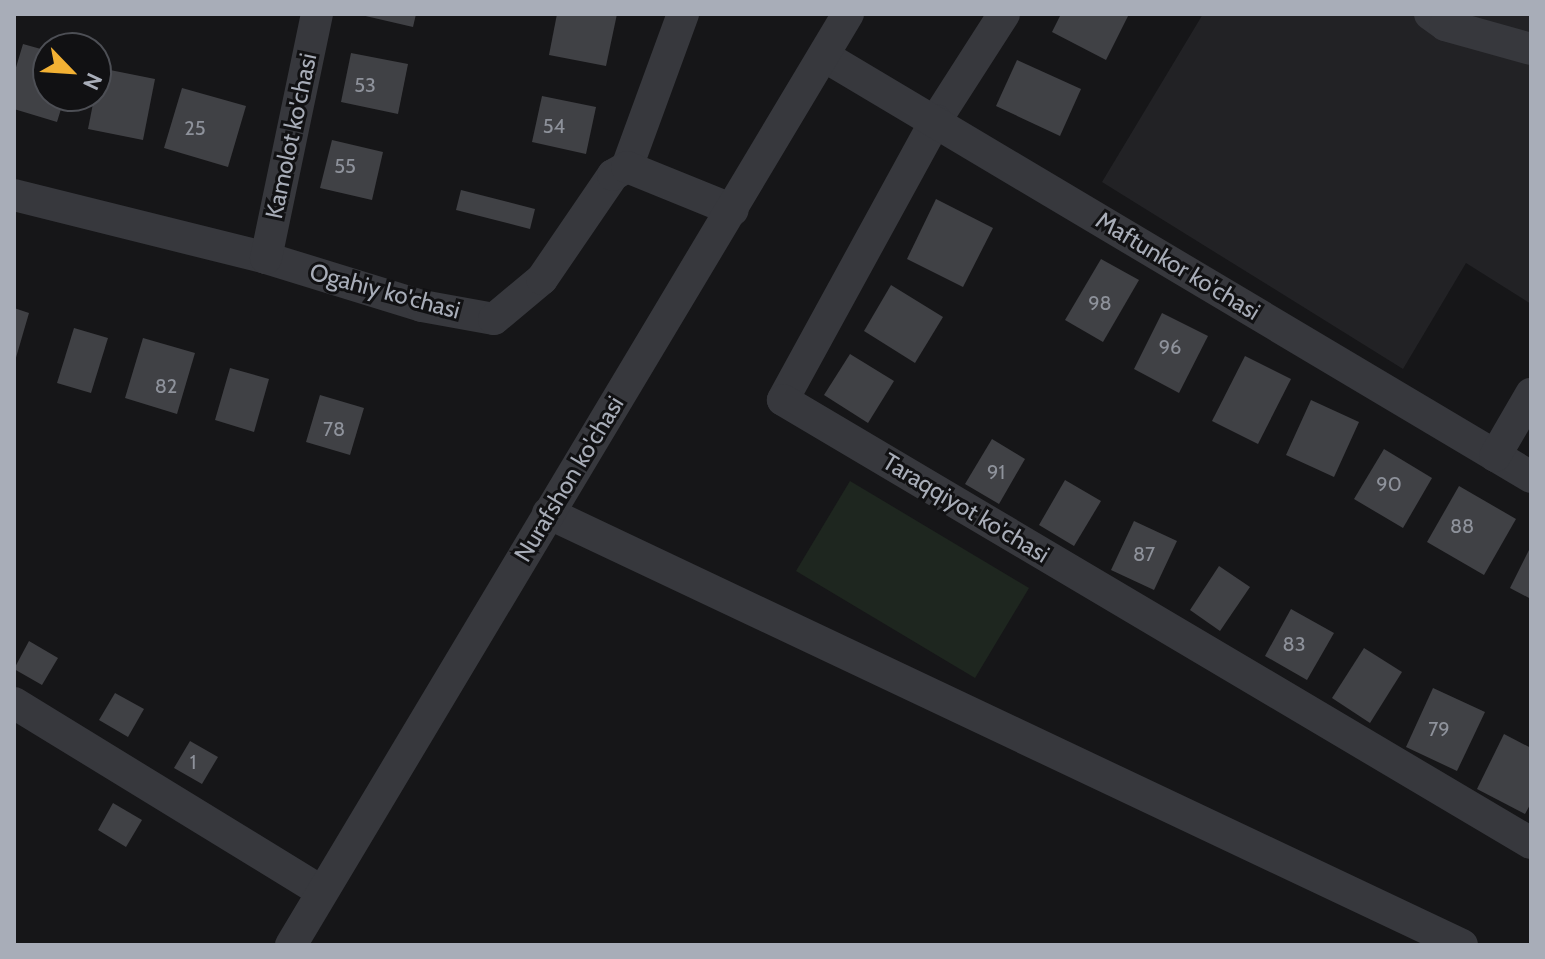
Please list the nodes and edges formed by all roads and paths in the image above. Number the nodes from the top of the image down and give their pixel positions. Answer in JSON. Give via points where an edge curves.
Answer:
{"nodes":[{"id":1,"x":317,"y":14,"type":"edge"},
{"id":2,"x":683,"y":14,"type":"edge"},
{"id":3,"x":848,"y":14,"type":"edge"},
{"id":4,"x":1004,"y":14,"type":"edge"},
{"id":5,"x":1430,"y":14,"type":"edge"},
{"id":6,"x":1531,"y":49,"type":"edge"},
{"id":7,"x":824,"y":56,"type":"junction"},
{"id":8,"x":936,"y":120,"type":"junction"},
{"id":9,"x":627,"y":167,"type":"junction"},
{"id":10,"x":14,"y":195,"type":"edge"},
{"id":11,"x":733,"y":210,"type":"junction"},
{"id":12,"x":266,"y":258,"type":"junction"},
{"id":13,"x":1531,"y":394,"type":"edge"},
{"id":14,"x":1495,"y":456,"type":"junction"},
{"id":15,"x":1531,"y":477,"type":"edge"},
{"id":16,"x":548,"y":513,"type":"junction"},
{"id":17,"x":14,"y":703,"type":"edge"},
{"id":18,"x":1531,"y":843,"type":"edge"},
{"id":19,"x":322,"y":892,"type":"junction"},
{"id":20,"x":291,"y":945,"type":"edge"},
{"id":21,"x":1462,"y":945,"type":"edge"}],
"edges":[{"from":1,"to":12,"type":"street","name":"Kamolot ko'chasi"},
{"from":2,"to":9,"type":"street"},
{"from":3,"to":7,"type":"street","name":"Nurafshon ko'chasi"},
{"from":4,"to":8,"type":"street","name":"Taraqqiyot ko'chasi"},
{"from":5,"to":6,"type":"street","via":[[1445,25]]},
{"from":7,"to":8,"type":"street","name":"Maftunkor ko'chasi"},
{"from":7,"to":11,"type":"street","name":"Nurafshon ko'chasi"},
{"from":8,"to":14,"type":"street","name":"Maftunkor ko'chasi"},
{"from":8,"to":18,"type":"street","name":"Taraqqiyot ko'chasi","via":[[783,400]]},
{"from":9,"to":11,"type":"street"},
{"from":9,"to":12,"type":"street","name":"Ogahiy ko'chasi","via":[[613,175],[542,279],[494,319],[422,306]]},
{"from":10,"to":12,"type":"street","name":"Ogahiy ko'chasi"},
{"from":11,"to":16,"type":"street","name":"Nurafshon ko'chasi"},
{"from":13,"to":14,"type":"street"},
{"from":14,"to":15,"type":"street","name":"Maftunkor ko'chasi"},
{"from":16,"to":19,"type":"street","name":"Nurafshon ko'chasi"},
{"from":16,"to":21,"type":"street"},
{"from":17,"to":19,"type":"street"},
{"from":19,"to":20,"type":"street","name":"Nurafshon ko'chasi"}]}
